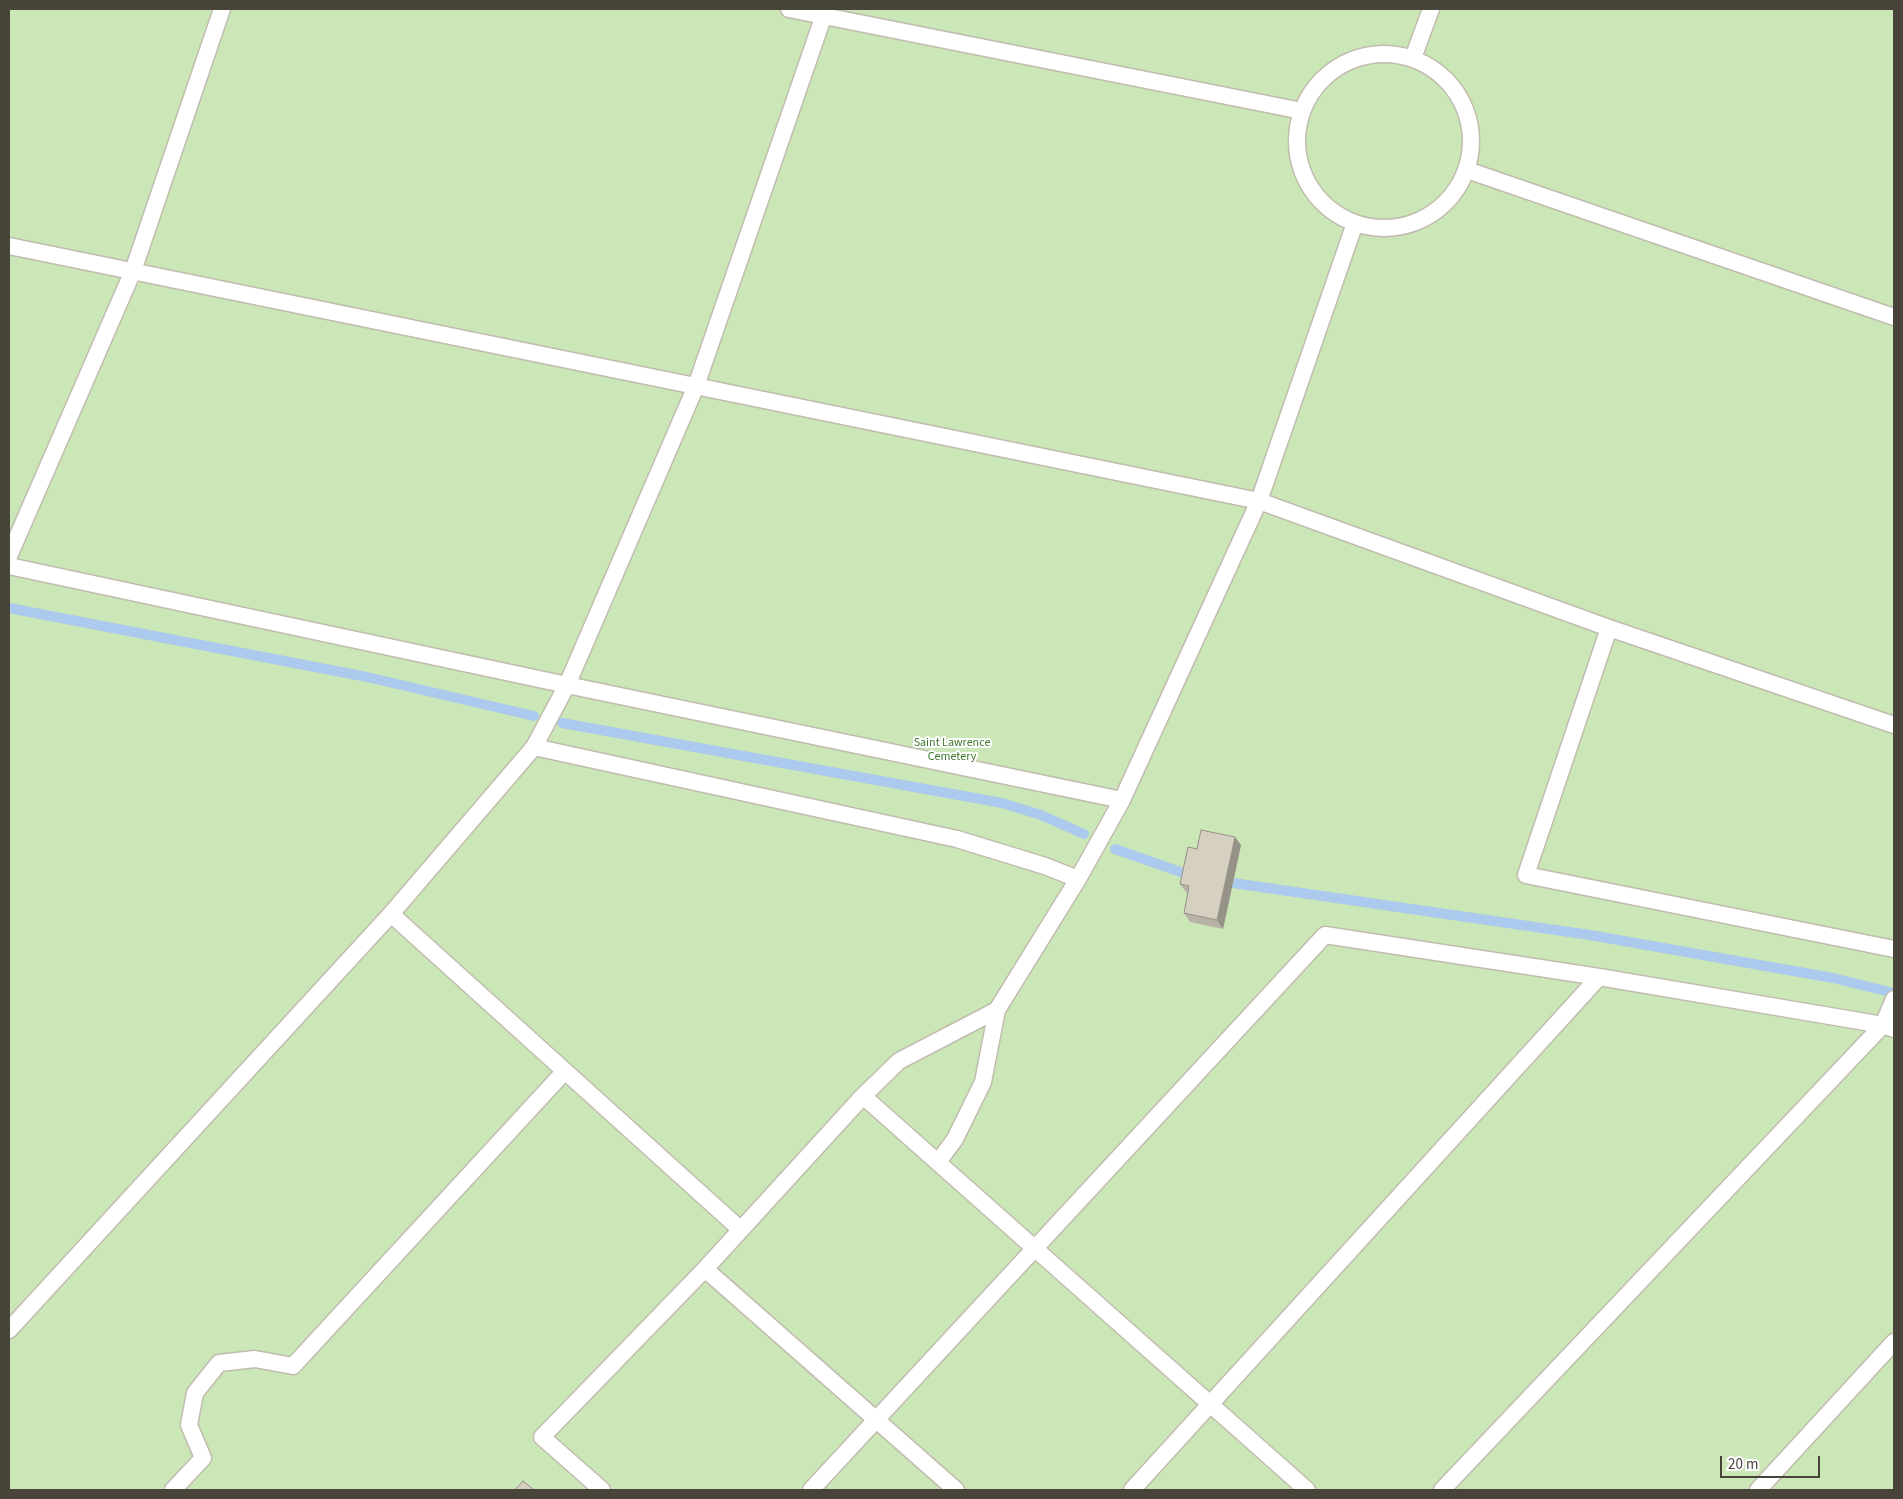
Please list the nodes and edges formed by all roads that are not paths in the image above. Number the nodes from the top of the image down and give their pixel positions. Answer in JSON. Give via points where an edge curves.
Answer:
{"nodes":[{"id":1,"x":222,"y":9,"type":"edge"},
{"id":2,"x":789,"y":9,"type":"edge"},
{"id":3,"x":1431,"y":9,"type":"edge"},
{"id":4,"x":825,"y":12,"type":"edge"},
{"id":5,"x":1413,"y":58,"type":"junction"},
{"id":6,"x":1302,"y":111,"type":"junction"},
{"id":7,"x":1467,"y":170,"type":"junction"},
{"id":8,"x":1354,"y":223,"type":"junction"},
{"id":9,"x":9,"y":246,"type":"edge"},
{"id":10,"x":133,"y":271,"type":"junction"},
{"id":11,"x":1894,"y":317,"type":"edge"},
{"id":12,"x":696,"y":386,"type":"junction"},
{"id":13,"x":1259,"y":502,"type":"junction"},
{"id":14,"x":9,"y":556,"type":"edge"},
{"id":15,"x":9,"y":566,"type":"edge"},
{"id":16,"x":1609,"y":628,"type":"junction"},
{"id":17,"x":567,"y":685,"type":"junction"},
{"id":18,"x":1894,"y":725,"type":"edge"},
{"id":19,"x":534,"y":747,"type":"junction"},
{"id":20,"x":1122,"y":800,"type":"junction"},
{"id":21,"x":1078,"y":879,"type":"junction"},
{"id":22,"x":391,"y":914,"type":"junction"},
{"id":23,"x":1894,"y":949,"type":"edge"},
{"id":24,"x":1599,"y":977,"type":"junction"},
{"id":25,"x":1893,"y":1004,"type":"edge"},
{"id":26,"x":997,"y":1010,"type":"junction"},
{"id":27,"x":1889,"y":1027,"type":"edge"},
{"id":28,"x":565,"y":1071,"type":"junction"},
{"id":29,"x":863,"y":1096,"type":"junction"},
{"id":30,"x":938,"y":1162,"type":"junction"},
{"id":31,"x":741,"y":1230,"type":"junction"},
{"id":32,"x":1036,"y":1249,"type":"junction"},
{"id":33,"x":705,"y":1269,"type":"junction"},
{"id":34,"x":9,"y":1330,"type":"edge"},
{"id":35,"x":1894,"y":1342,"type":"edge"},
{"id":36,"x":1210,"y":1404,"type":"junction"},
{"id":37,"x":876,"y":1419,"type":"junction"},
{"id":38,"x":174,"y":1490,"type":"edge"},
{"id":39,"x":602,"y":1490,"type":"edge"},
{"id":40,"x":811,"y":1490,"type":"edge"},
{"id":41,"x":956,"y":1490,"type":"edge"},
{"id":42,"x":1132,"y":1490,"type":"edge"},
{"id":43,"x":1307,"y":1490,"type":"edge"},
{"id":44,"x":1442,"y":1490,"type":"edge"},
{"id":45,"x":1758,"y":1490,"type":"edge"}],
"edges":[{"from":1,"to":10,"type":"lane"},
{"from":2,"to":4,"type":"lane"},
{"from":3,"to":5,"type":"lane"},
{"from":4,"to":6,"type":"lane"},
{"from":4,"to":12,"type":"lane"},
{"from":5,"to":6,"type":"lane","via":[[1387,53],[1360,57],[1335,68],[1315,87]]},
{"from":5,"to":7,"type":"lane","via":[[1438,71],[1456,91],[1468,116],[1472,143]]},
{"from":6,"to":8,"type":"lane","via":[[1297,138],[1300,166],[1312,190],[1330,210]]},
{"from":7,"to":8,"type":"lane","via":[[1454,194],[1434,213],[1409,225],[1382,228]]},
{"from":7,"to":11,"type":"lane"},
{"from":8,"to":13,"type":"lane"},
{"from":9,"to":10,"type":"lane"},
{"from":10,"to":12,"type":"lane"},
{"from":10,"to":14,"type":"lane"},
{"from":12,"to":13,"type":"lane"},
{"from":12,"to":17,"type":"lane"},
{"from":13,"to":16,"type":"lane"},
{"from":13,"to":20,"type":"lane"},
{"from":15,"to":17,"type":"lane"},
{"from":16,"to":18,"type":"lane"},
{"from":16,"to":23,"type":"lane","via":[[1526,875]]},
{"from":17,"to":19,"type":"lane"},
{"from":17,"to":20,"type":"lane"},
{"from":19,"to":21,"type":"lane","via":[[957,838]]},
{"from":19,"to":22,"type":"lane"},
{"from":20,"to":21,"type":"lane"},
{"from":21,"to":26,"type":"lane"},
{"from":22,"to":28,"type":"lane"},
{"from":22,"to":34,"type":"lane"},
{"from":24,"to":27,"type":"lane"},
{"from":24,"to":32,"type":"lane","via":[[1325,935]]},
{"from":24,"to":36,"type":"lane"},
{"from":25,"to":27,"type":"lane"},
{"from":26,"to":29,"type":"lane","via":[[899,1061]]},
{"from":26,"to":30,"type":"lane","via":[[983,1082],[955,1139]]},
{"from":27,"to":44,"type":"lane"},
{"from":28,"to":31,"type":"lane"},
{"from":28,"to":38,"type":"lane","via":[[293,1366],[255,1359],[218,1363],[195,1392],[189,1425],[203,1458]]},
{"from":29,"to":30,"type":"lane"},
{"from":29,"to":31,"type":"lane"},
{"from":30,"to":32,"type":"lane"},
{"from":31,"to":33,"type":"lane"},
{"from":32,"to":36,"type":"lane"},
{"from":32,"to":37,"type":"lane"},
{"from":33,"to":37,"type":"lane"},
{"from":33,"to":39,"type":"lane","via":[[542,1437]]},
{"from":35,"to":45,"type":"lane"},
{"from":36,"to":42,"type":"lane"},
{"from":36,"to":43,"type":"lane"},
{"from":37,"to":40,"type":"lane"},
{"from":37,"to":41,"type":"lane"}]}
